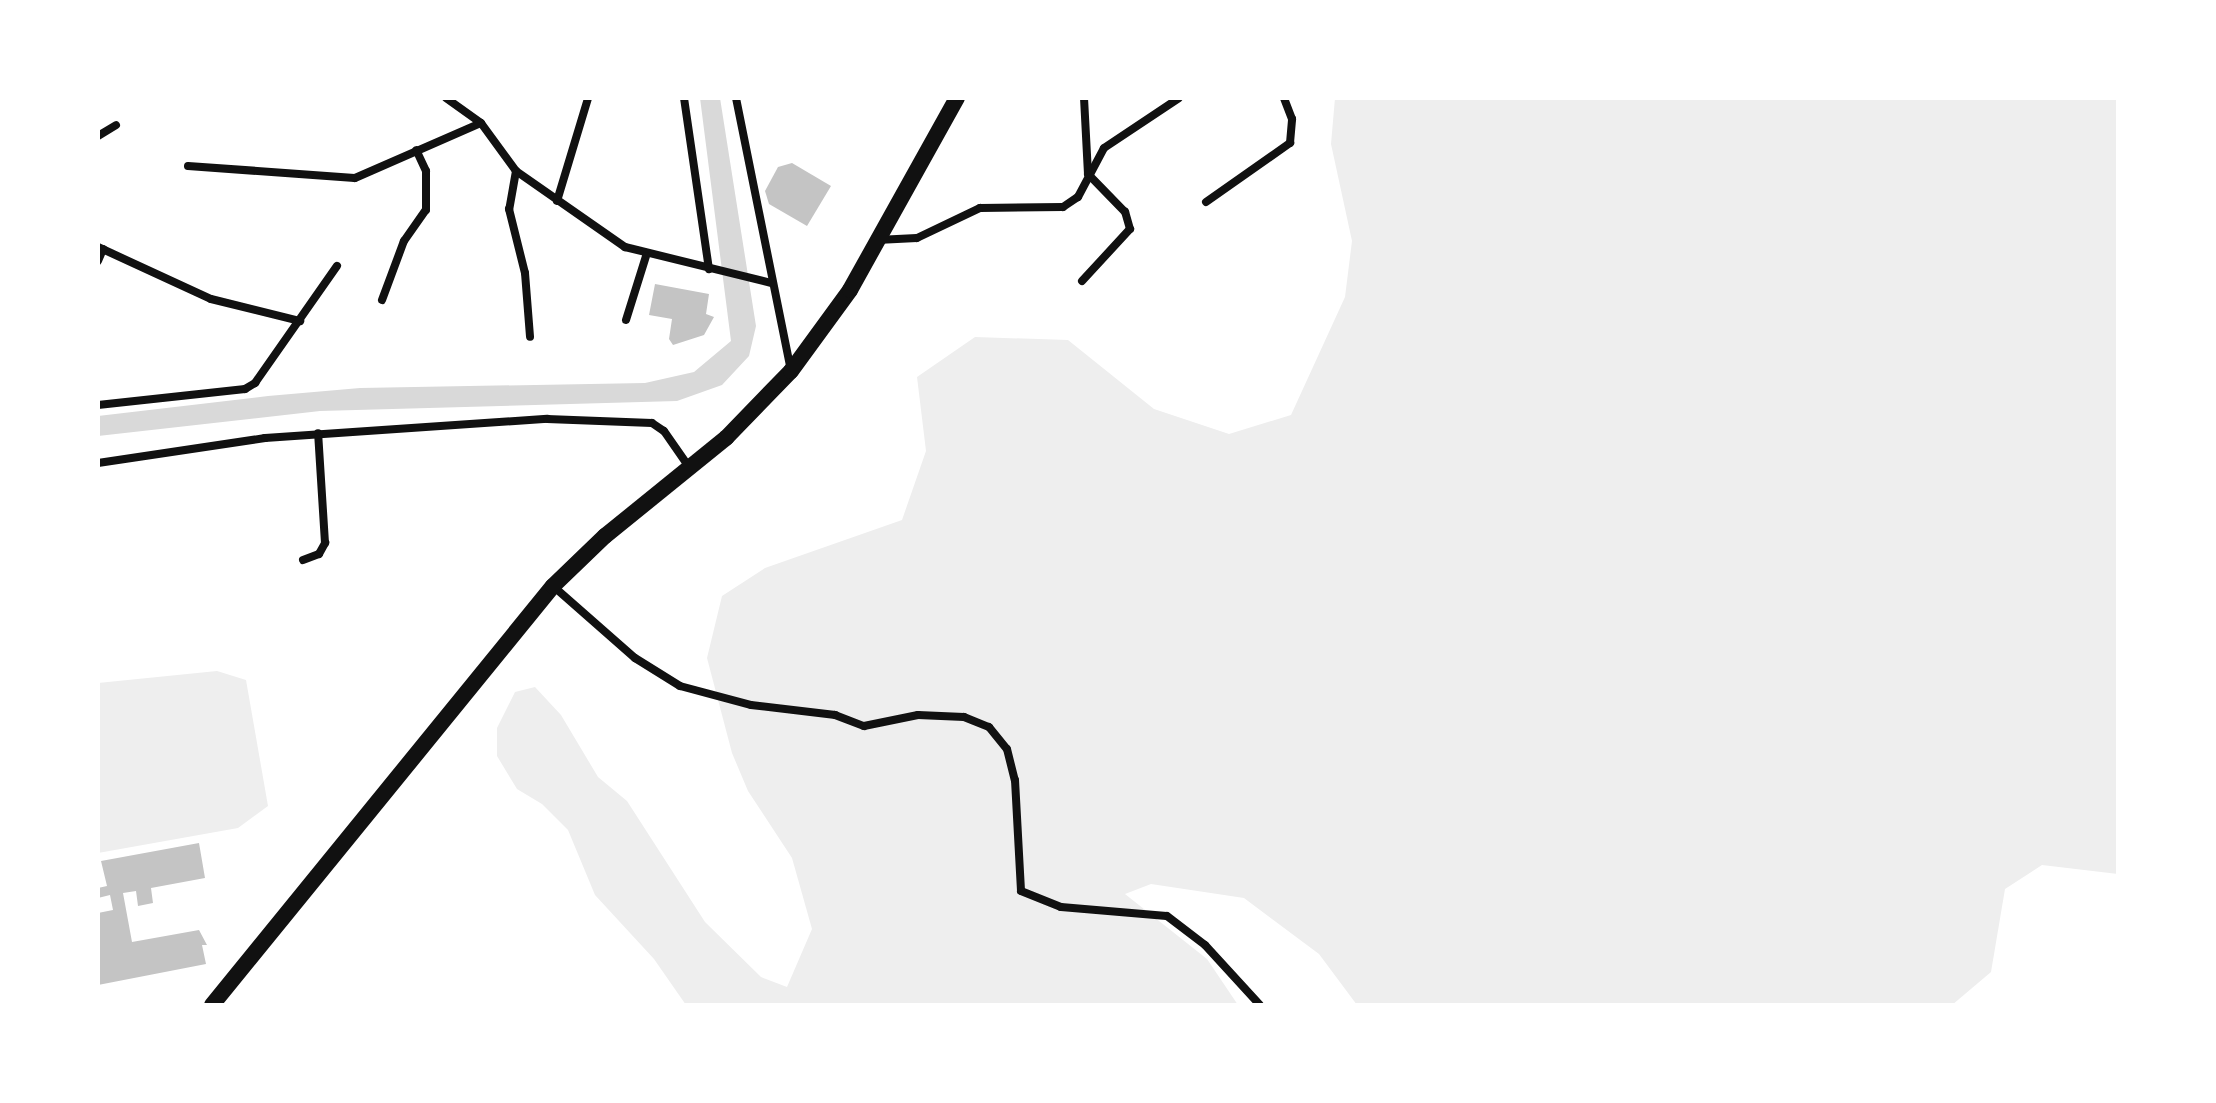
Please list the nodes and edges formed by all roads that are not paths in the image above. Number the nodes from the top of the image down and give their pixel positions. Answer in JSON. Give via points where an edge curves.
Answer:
{"nodes":[{"id":1,"x":446,"y":98,"type":"edge"},
{"id":2,"x":588,"y":98,"type":"edge"},
{"id":3,"x":684,"y":98,"type":"edge"},
{"id":4,"x":736,"y":98,"type":"edge"},
{"id":5,"x":957,"y":98,"type":"edge"},
{"id":6,"x":1084,"y":98,"type":"edge"},
{"id":7,"x":1179,"y":98,"type":"edge"},
{"id":8,"x":1284,"y":98,"type":"edge"},
{"id":9,"x":481,"y":123,"type":"junction"},
{"id":10,"x":116,"y":125,"type":"dead end"},
{"id":11,"x":98,"y":136,"type":"edge"},
{"id":12,"x":416,"y":150,"type":"junction"},
{"id":13,"x":188,"y":166,"type":"dead end"},
{"id":14,"x":516,"y":171,"type":"junction"},
{"id":15,"x":1088,"y":174,"type":"junction"},
{"id":16,"x":557,"y":201,"type":"junction"},
{"id":17,"x":1206,"y":202,"type":"dead end"},
{"id":18,"x":877,"y":240,"type":"junction"},
{"id":19,"x":101,"y":248,"type":"edge"},
{"id":20,"x":646,"y":256,"type":"junction"},
{"id":21,"x":98,"y":261,"type":"edge"},
{"id":22,"x":337,"y":266,"type":"dead end"},
{"id":23,"x":709,"y":269,"type":"junction"},
{"id":24,"x":1082,"y":281,"type":"dead end"},
{"id":25,"x":772,"y":283,"type":"junction"},
{"id":26,"x":382,"y":300,"type":"dead end"},
{"id":27,"x":626,"y":320,"type":"dead end"},
{"id":28,"x":300,"y":321,"type":"junction"},
{"id":29,"x":530,"y":337,"type":"dead end"},
{"id":30,"x":791,"y":371,"type":"junction"},
{"id":31,"x":98,"y":405,"type":"edge"},
{"id":32,"x":318,"y":433,"type":"junction"},
{"id":33,"x":98,"y":463,"type":"edge"},
{"id":34,"x":689,"y":468,"type":"junction"},
{"id":35,"x":303,"y":560,"type":"dead end"},
{"id":36,"x":553,"y":586,"type":"junction"},
{"id":37,"x":212,"y":1005,"type":"edge"},
{"id":38,"x":1260,"y":1005,"type":"edge"}],
"edges":[{"from":1,"to":9,"type":"street"},
{"from":2,"to":16,"type":"street"},
{"from":3,"to":23,"type":"street"},
{"from":4,"to":25,"type":"street"},
{"from":5,"to":18,"type":"main road"},
{"from":6,"to":15,"type":"street"},
{"from":7,"to":15,"type":"street","via":[[1104,148]]},
{"from":8,"to":17,"type":"street","via":[[1292,119],[1290,143]]},
{"from":9,"to":12,"type":"street"},
{"from":9,"to":14,"type":"street"},
{"from":10,"to":11,"type":"street"},
{"from":12,"to":13,"type":"street","via":[[355,178]]},
{"from":12,"to":26,"type":"street","via":[[426,171],[426,210],[400,250]]},
{"from":14,"to":16,"type":"street"},
{"from":14,"to":29,"type":"street","via":[[509,209],[525,273]]},
{"from":15,"to":18,"type":"street","via":[[1078,197],[1053,210],[980,208],[917,238]]},
{"from":15,"to":24,"type":"street","via":[[1125,212],[1130,229]]},
{"from":16,"to":20,"type":"street"},
{"from":18,"to":30,"type":"main road","via":[[844,300]]},
{"from":19,"to":21,"type":"street"},
{"from":19,"to":28,"type":"street","via":[[211,299]]},
{"from":20,"to":23,"type":"street"},
{"from":20,"to":27,"type":"street"},
{"from":22,"to":28,"type":"street"},
{"from":23,"to":25,"type":"street"},
{"from":25,"to":30,"type":"street"},
{"from":28,"to":31,"type":"street","via":[[263,377],[245,389]]},
{"from":30,"to":34,"type":"main road"},
{"from":32,"to":33,"type":"street"},
{"from":32,"to":34,"type":"street","via":[[547,419],[639,421],[664,431]]},
{"from":32,"to":35,"type":"street","via":[[325,543],[319,554]]},
{"from":34,"to":36,"type":"main road"},
{"from":36,"to":37,"type":"main road"},
{"from":36,"to":38,"type":"street","via":[[635,658],[680,686],[751,705],[835,715],[864,726],[918,715],[964,717],[989,727],[1007,749],[1015,780],[1021,891],[1061,907],[1167,916],[1205,945]]}]}
